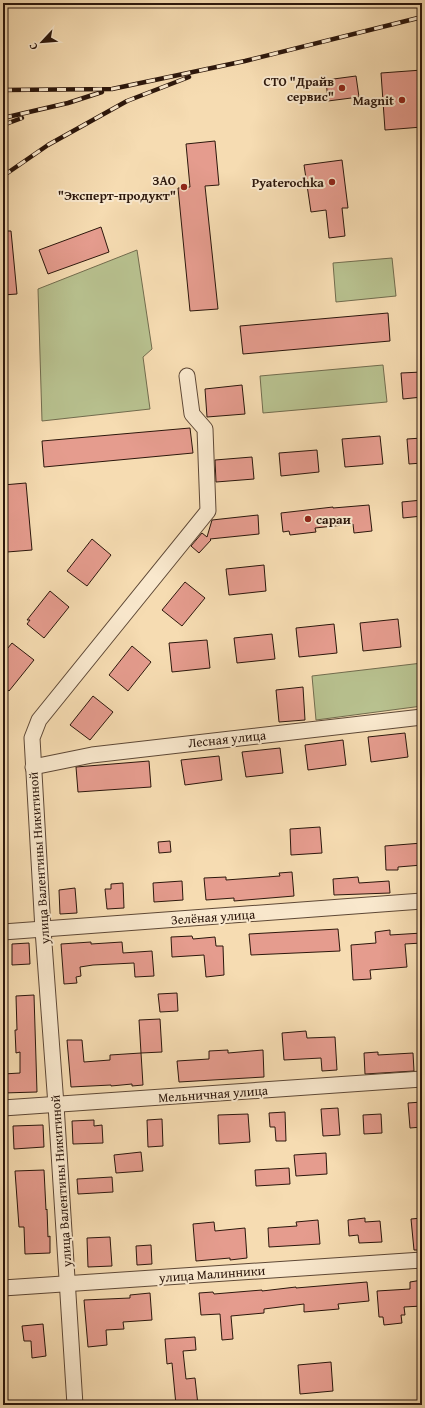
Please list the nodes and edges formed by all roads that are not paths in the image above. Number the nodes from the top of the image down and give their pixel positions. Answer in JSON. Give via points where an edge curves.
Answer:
{"nodes":[{"id":1,"x":187,"y":376,"type":"dead end"},
{"id":2,"x":422,"y":717,"type":"edge"},
{"id":3,"x":33,"y":767,"type":"junction"},
{"id":4,"x":422,"y":901,"type":"edge"},
{"id":5,"x":43,"y":930,"type":"junction"},
{"id":6,"x":3,"y":932,"type":"edge"},
{"id":7,"x":422,"y":1079,"type":"edge"},
{"id":8,"x":56,"y":1105,"type":"junction"},
{"id":9,"x":3,"y":1108,"type":"edge"},
{"id":10,"x":422,"y":1260,"type":"edge"},
{"id":11,"x":68,"y":1283,"type":"junction"},
{"id":12,"x":3,"y":1288,"type":"edge"},
{"id":13,"x":75,"y":1405,"type":"edge"}],
"edges":[{"from":1,"to":3,"type":"street","name":"улица Валентины Никитиной","via":[[192,414],[205,429],[208,511],[39,720],[32,738]]},
{"from":2,"to":3,"type":"street","name":"Лесная улица","via":[[92,754]]},
{"from":3,"to":5,"type":"street","name":"улица Валентины Никитиной"},
{"from":4,"to":5,"type":"street","name":"Зелёная улица"},
{"from":5,"to":6,"type":"street","name":"Зелёная улица"},
{"from":5,"to":8,"type":"street","name":"улица Валентины Никитиной"},
{"from":7,"to":8,"type":"street","name":"Мельничная улица"},
{"from":8,"to":9,"type":"street","name":"Мельничная улица"},
{"from":8,"to":11,"type":"street","name":"улица Валентины Никитиной"},
{"from":10,"to":11,"type":"street","name":"улица Малинники"},
{"from":11,"to":12,"type":"street","name":"улица Малинники"},
{"from":11,"to":13,"type":"street","name":"улица Валентины Никитиной"}]}
